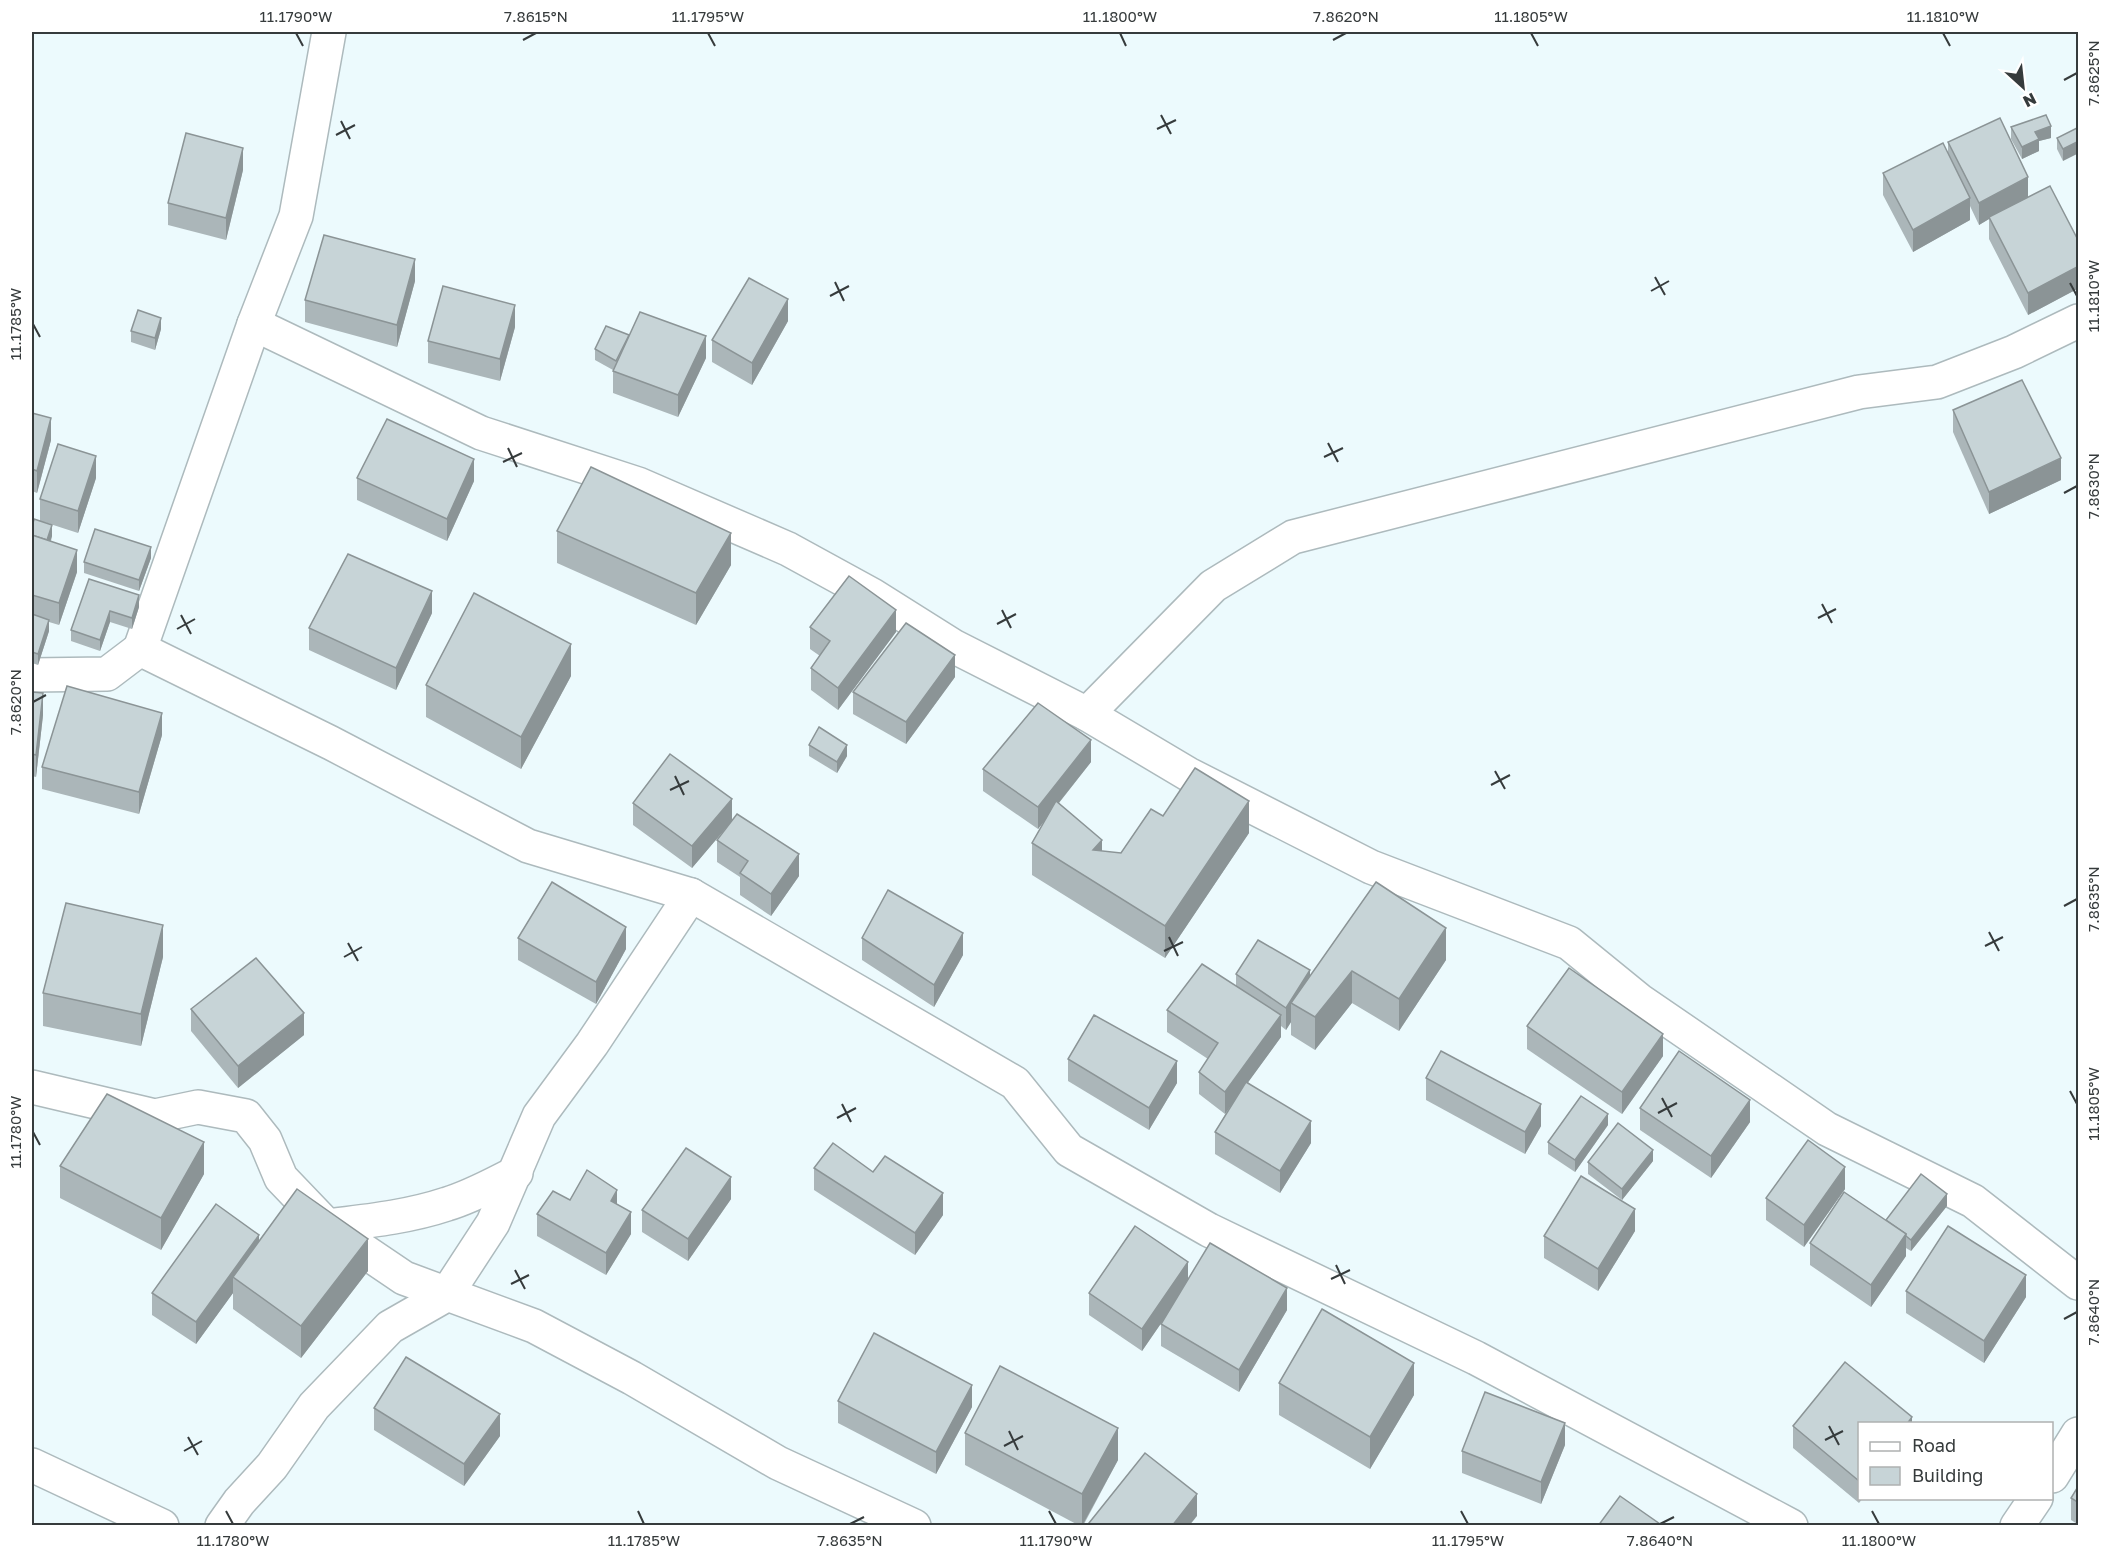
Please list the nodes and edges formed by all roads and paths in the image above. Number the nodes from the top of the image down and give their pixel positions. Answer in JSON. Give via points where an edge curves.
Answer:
{"nodes":[{"id":1,"x":329,"y":32,"type":"edge"},
{"id":2,"x":2079,"y":321,"type":"edge"},
{"id":3,"x":254,"y":324,"type":"junction"},
{"id":4,"x":140,"y":650,"type":"junction"},
{"id":5,"x":32,"y":675,"type":"edge"},
{"id":6,"x":1087,"y":714,"type":"junction"},
{"id":7,"x":691,"y":895,"type":"junction"},
{"id":8,"x":32,"y":1087,"type":"edge"},
{"id":9,"x":516,"y":1173,"type":"junction"},
{"id":10,"x":327,"y":1226,"type":"junction"},
{"id":11,"x":2079,"y":1283,"type":"edge"},
{"id":12,"x":446,"y":1295,"type":"junction"},
{"id":13,"x":2079,"y":1434,"type":"edge"},
{"id":14,"x":32,"y":1465,"type":"edge"},
{"id":15,"x":2053,"y":1474,"type":"edge"},
{"id":16,"x":2035,"y":1500,"type":"edge"},
{"id":17,"x":162,"y":1526,"type":"edge"},
{"id":18,"x":222,"y":1526,"type":"edge"},
{"id":19,"x":914,"y":1526,"type":"edge"},
{"id":20,"x":1791,"y":1526,"type":"edge"},
{"id":21,"x":2018,"y":1526,"type":"edge"}],
"edges":[{"from":1,"to":3,"type":"street","via":[[296,216]]},
{"from":2,"to":6,"type":"street","via":[[1937,382],[1859,392],[1293,537],[1213,586]]},
{"from":3,"to":4,"type":"street"},
{"from":3,"to":6,"type":"street","via":[[481,433],[638,484],[788,549],[953,646]]},
{"from":4,"to":5,"type":"street","via":[[107,674]]},
{"from":4,"to":7,"type":"street","via":[[331,743],[528,846]]},
{"from":6,"to":11,"type":"street","via":[[1188,774],[1371,867],[1569,943],[1639,1000],[1827,1129],[1973,1201]]},
{"from":7,"to":9,"type":"street","via":[[539,1116]]},
{"from":7,"to":20,"type":"street","via":[[1015,1083],[1069,1150],[1089,1162],[1209,1230],[1476,1358]]},
{"from":8,"to":10,"type":"street","via":[[155,1116],[198,1107],[246,1116],[265,1140],[281,1178]]},
{"from":9,"to":10,"type":"street","via":[[450,1204],[392,1218]]},
{"from":9,"to":12,"type":"street","via":[[494,1223]]},
{"from":10,"to":12,"type":"street","via":[[404,1278]]},
{"from":12,"to":18,"type":"street","via":[[390,1327],[314,1406],[272,1466]]},
{"from":12,"to":19,"type":"street","via":[[534,1326],[778,1463]]},
{"from":13,"to":15,"type":"street"},
{"from":14,"to":17,"type":"street"},
{"from":16,"to":21,"type":"street"}]}
